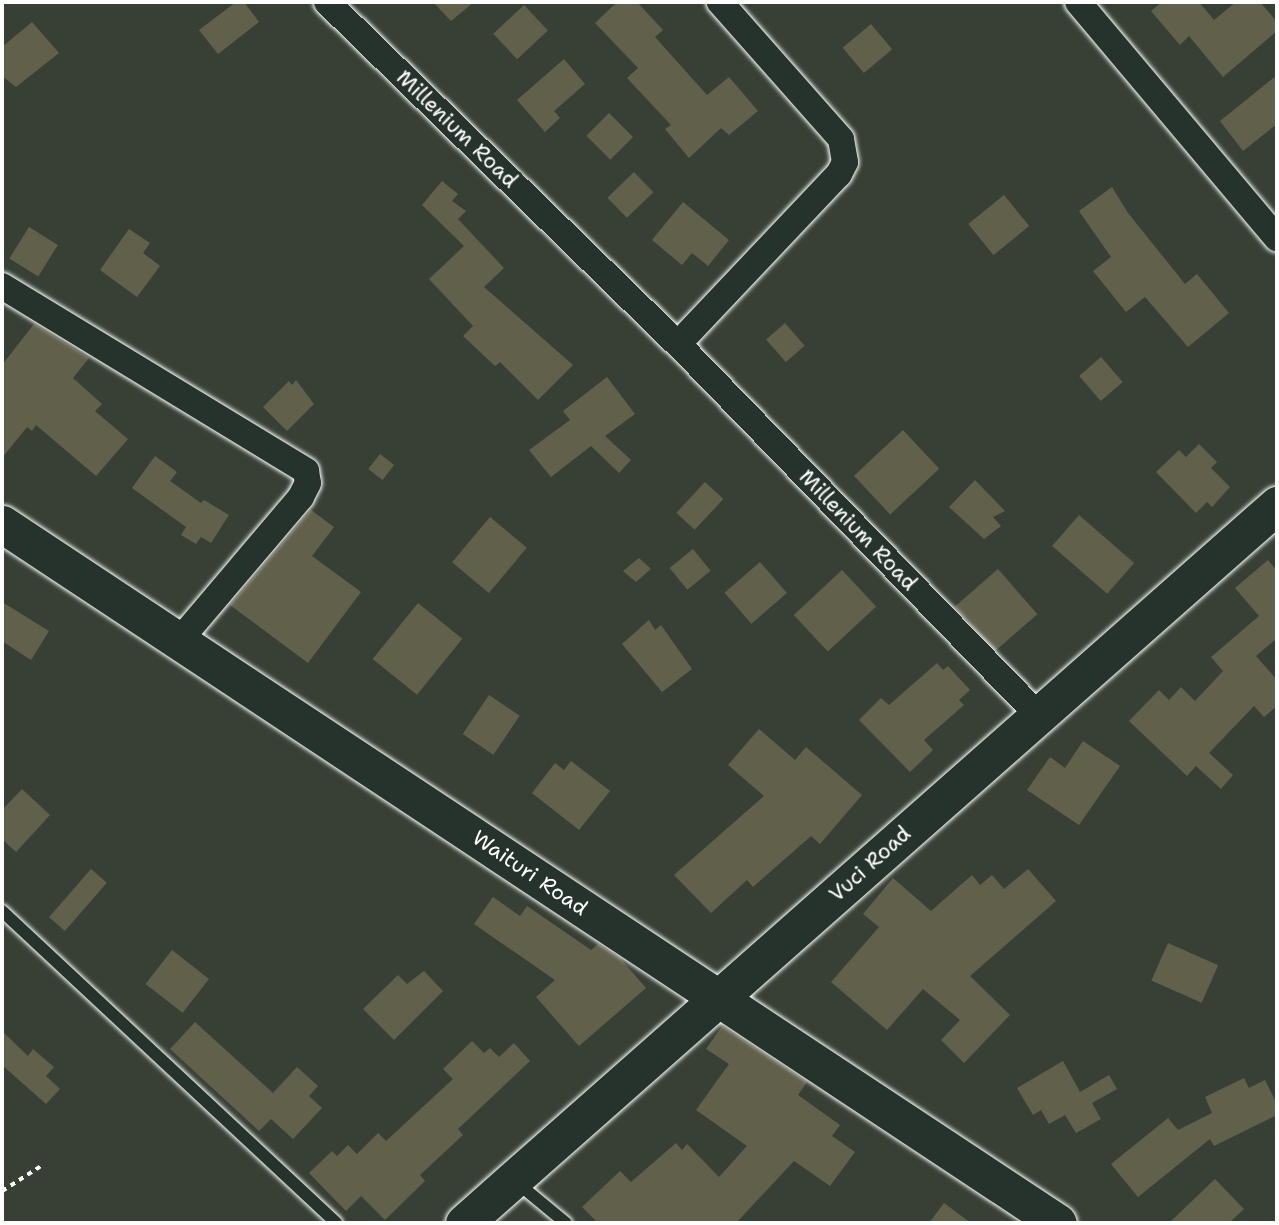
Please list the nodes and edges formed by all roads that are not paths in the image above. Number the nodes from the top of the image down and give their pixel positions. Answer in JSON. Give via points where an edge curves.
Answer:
{"nodes":[{"id":1,"x":327,"y":2,"type":"edge"},
{"id":2,"x":720,"y":2,"type":"edge"},
{"id":3,"x":1078,"y":2,"type":"edge"},
{"id":4,"x":1277,"y":238,"type":"edge"},
{"id":5,"x":2,"y":286,"type":"edge"},
{"id":6,"x":678,"y":344,"type":"junction"},
{"id":7,"x":1277,"y":505,"type":"edge"},
{"id":8,"x":2,"y":524,"type":"edge"},
{"id":9,"x":179,"y":640,"type":"junction"},
{"id":10,"x":1038,"y":715,"type":"junction"},
{"id":11,"x":2,"y":911,"type":"edge"},
{"id":12,"x":719,"y":998,"type":"junction"},
{"id":13,"x":514,"y":1181,"type":"junction"},
{"id":14,"x":336,"y":1223,"type":"edge"},
{"id":15,"x":464,"y":1223,"type":"edge"},
{"id":16,"x":566,"y":1223,"type":"edge"},
{"id":17,"x":1058,"y":1223,"type":"edge"}],
"edges":[{"from":1,"to":6,"type":"street","name":"Millenium Road"},
{"from":2,"to":6,"type":"street","via":[[841,139],[845,162],[839,174]]},
{"from":3,"to":4,"type":"street"},
{"from":5,"to":9,"type":"street","via":[[306,471],[308,483],[301,497]]},
{"from":6,"to":10,"type":"street","name":"Millenium Road"},
{"from":7,"to":10,"type":"main road","name":"Vuci Road"},
{"from":8,"to":9,"type":"main road","name":"Waituri Road"},
{"from":9,"to":12,"type":"main road","name":"Waituri Road"},
{"from":10,"to":12,"type":"main road","name":"Vuci Road"},
{"from":11,"to":14,"type":"lane"},
{"from":12,"to":13,"type":"main road","name":"Vuci Road"},
{"from":12,"to":17,"type":"main road","name":"Waituri Road"},
{"from":13,"to":15,"type":"main road","name":"Vuci Road"},
{"from":13,"to":16,"type":"lane"}]}
